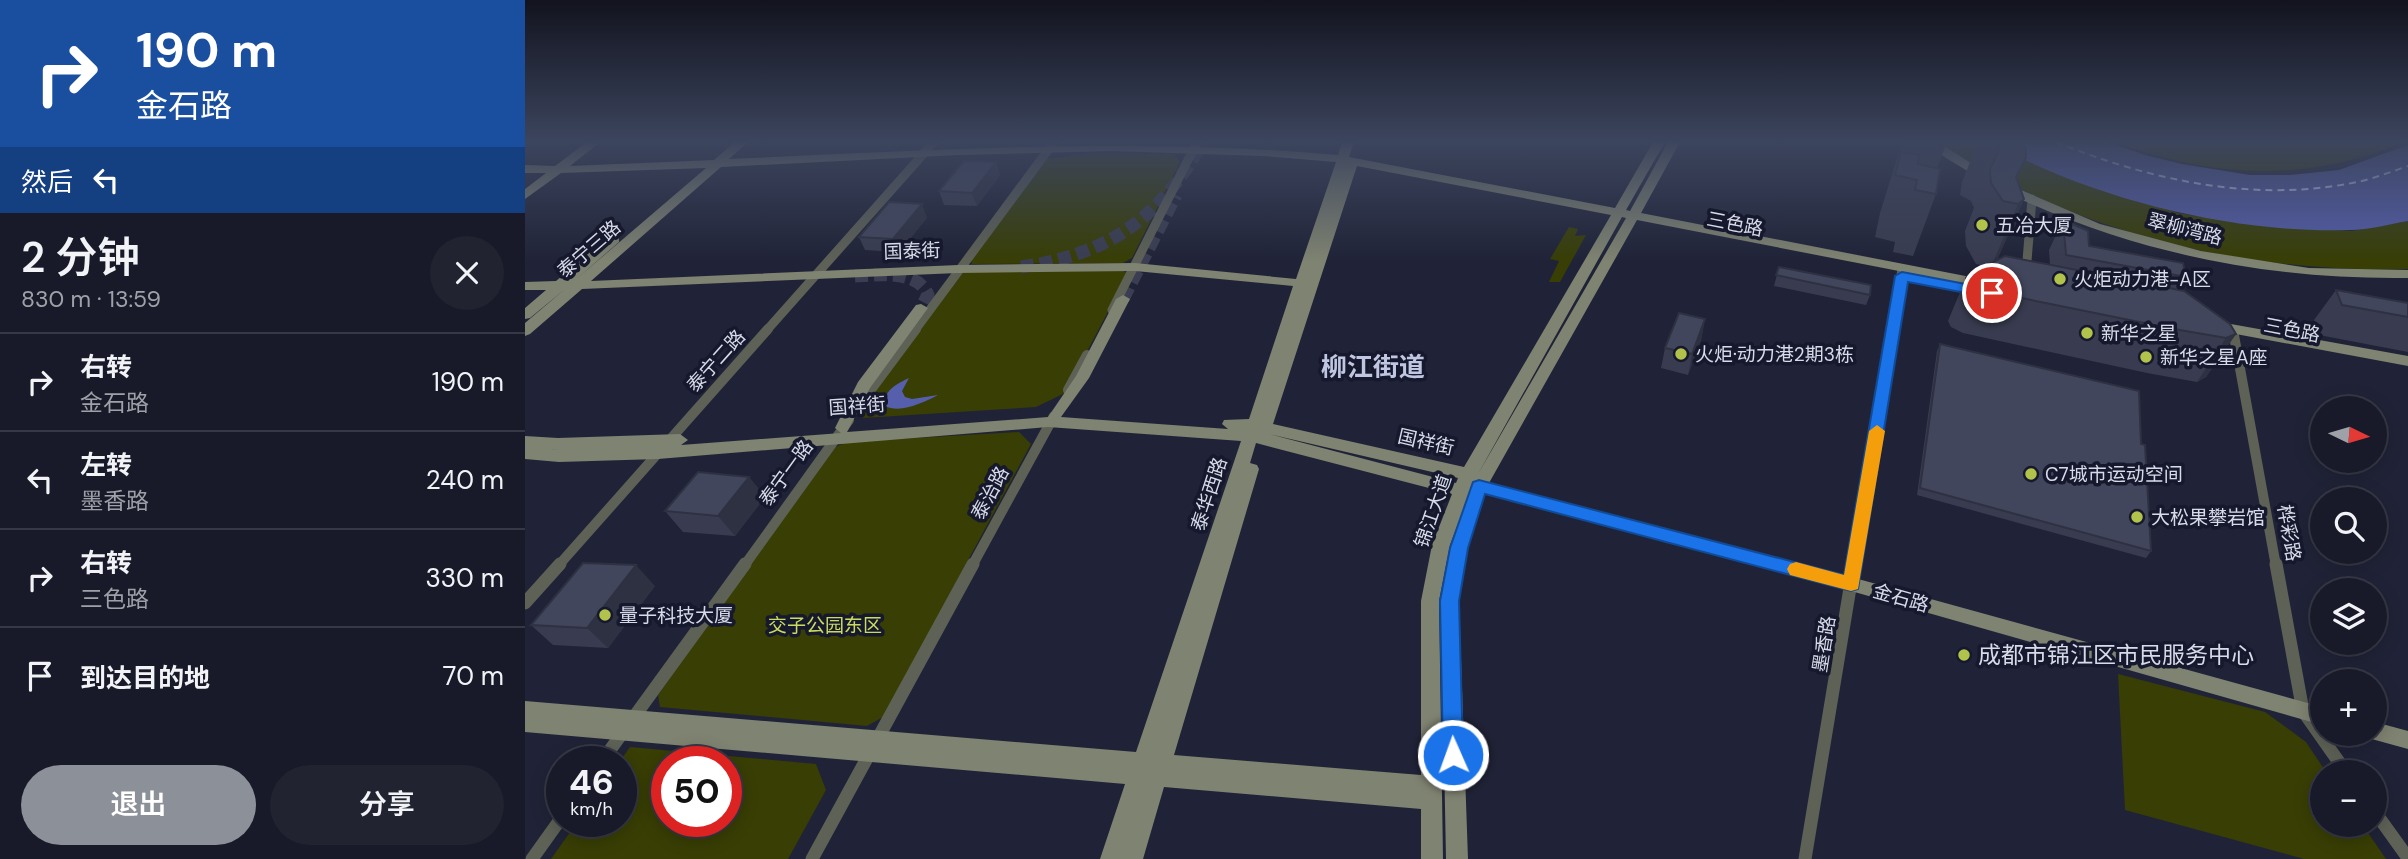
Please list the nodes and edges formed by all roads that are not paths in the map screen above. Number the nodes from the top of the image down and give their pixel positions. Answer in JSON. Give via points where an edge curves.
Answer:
{"nodes":[{"id":1,"x":541,"y":182,"type":"edge"},
{"id":2,"x":680,"y":182,"type":"edge"},
{"id":3,"x":696,"y":182,"type":"edge"},
{"id":4,"x":898,"y":182,"type":"edge"},
{"id":5,"x":1024,"y":182,"type":"edge"},
{"id":6,"x":1177,"y":182,"type":"edge"},
{"id":7,"x":1339,"y":182,"type":"edge"},
{"id":8,"x":1340,"y":182,"type":"edge"},
{"id":9,"x":1441,"y":182,"type":"edge"},
{"id":10,"x":1641,"y":182,"type":"edge"},
{"id":11,"x":1648,"y":182,"type":"edge"},
{"id":12,"x":2000,"y":182,"type":"edge"},
{"id":13,"x":525,"y":195,"type":"edge"},
{"id":14,"x":2032,"y":199,"type":"junction"},
{"id":15,"x":1624,"y":219,"type":"junction"},
{"id":16,"x":1135,"y":267,"type":"junction"},
{"id":17,"x":958,"y":269,"type":"junction"},
{"id":18,"x":1902,"y":273,"type":"junction"},
{"id":19,"x":2408,"y":274,"type":"edge"},
{"id":20,"x":815,"y":275,"type":"junction"},
{"id":21,"x":2026,"y":279,"type":"edge"},
{"id":22,"x":1300,"y":283,"type":"junction"},
{"id":23,"x":525,"y":285,"type":"edge"},
{"id":24,"x":560,"y":285,"type":"junction"},
{"id":25,"x":578,"y":285,"type":"junction"},
{"id":26,"x":1996,"y":290,"type":"edge"},
{"id":27,"x":1123,"y":299,"type":"tunnel mouth"},
{"id":28,"x":921,"y":308,"type":"dead end"},
{"id":29,"x":525,"y":315,"type":"edge"},
{"id":30,"x":2196,"y":323,"type":"edge"},
{"id":31,"x":525,"y":331,"type":"edge"},
{"id":32,"x":2207,"y":334,"type":"edge"},
{"id":33,"x":2234,"y":334,"type":"junction"},
{"id":34,"x":2408,"y":361,"type":"edge"},
{"id":35,"x":2408,"y":371,"type":"edge"},
{"id":36,"x":1051,"y":419,"type":"junction"},
{"id":37,"x":1257,"y":432,"type":"junction"},
{"id":38,"x":839,"y":433,"type":"junction"},
{"id":39,"x":525,"y":442,"type":"edge"},
{"id":40,"x":663,"y":447,"type":"junction"},
{"id":41,"x":525,"y":453,"type":"edge"},
{"id":42,"x":1473,"y":480,"type":"junction"},
{"id":43,"x":1459,"y":490,"type":"junction"},
{"id":44,"x":1851,"y":584,"type":"junction"},
{"id":45,"x":525,"y":603,"type":"edge"},
{"id":46,"x":525,"y":710,"type":"edge"},
{"id":47,"x":2303,"y":711,"type":"junction"},
{"id":48,"x":2310,"y":713,"type":"edge"},
{"id":49,"x":525,"y":723,"type":"edge"},
{"id":50,"x":628,"y":726,"type":"junction"},
{"id":51,"x":2387,"y":734,"type":"edge"},
{"id":52,"x":2408,"y":740,"type":"edge"},
{"id":53,"x":873,"y":745,"type":"junction"},
{"id":54,"x":613,"y":746,"type":"edge"},
{"id":55,"x":2338,"y":760,"type":"edge"},
{"id":56,"x":1150,"y":769,"type":"junction"},
{"id":57,"x":1431,"y":793,"type":"junction"},
{"id":58,"x":2387,"y":829,"type":"edge"},
{"id":59,"x":547,"y":837,"type":"edge"},
{"id":60,"x":2408,"y":858,"type":"edge"},
{"id":61,"x":531,"y":859,"type":"edge"},
{"id":62,"x":812,"y":859,"type":"edge"},
{"id":63,"x":1111,"y":859,"type":"edge"},
{"id":64,"x":1132,"y":859,"type":"edge"},
{"id":65,"x":1432,"y":859,"type":"edge"},
{"id":66,"x":1457,"y":859,"type":"edge"},
{"id":67,"x":1805,"y":859,"type":"edge"}],
"edges":[{"from":1,"to":13,"type":"street"},
{"from":2,"to":24,"type":"street","name":"泰宁三路"},
{"from":3,"to":25,"type":"street","name":"泰宁三路"},
{"from":4,"to":20,"type":"street","name":"泰宁二路"},
{"from":5,"to":17,"type":"street","name":"泰宁一路"},
{"from":6,"to":16,"type":"street","name":"泰治路"},
{"from":7,"to":22,"type":"street","name":"泰华西路"},
{"from":8,"to":37,"type":"street","name":"泰华西路"},
{"from":9,"to":15,"type":"street","name":"三色路"},
{"from":10,"to":15,"type":"street","name":"锦江大道"},
{"from":11,"to":15,"type":"street","name":"锦江大道"},
{"from":12,"to":14,"type":"street","name":"翠柳湾路"},
{"from":14,"to":19,"type":"street","name":"翠柳湾路","via":[[2081,220],[2178,250],[2293,270]]},
{"from":14,"to":21,"type":"street"},
{"from":15,"to":18,"type":"street","name":"三色路"},
{"from":15,"to":42,"type":"street","name":"锦江大道"},
{"from":16,"to":17,"type":"street","name":"国泰街"},
{"from":16,"to":22,"type":"street","name":"国泰街"},
{"from":16,"to":36,"type":"street","name":"泰治路"},
{"from":17,"to":20,"type":"street","name":"国泰街"},
{"from":17,"to":38,"type":"street","name":"泰宁一路"},
{"from":18,"to":26,"type":"street","name":"三色路"},
{"from":18,"to":44,"type":"street","name":"墨香路"},
{"from":20,"to":25,"type":"street","name":"国泰街"},
{"from":20,"to":40,"type":"street","name":"泰宁二路"},
{"from":22,"to":37,"type":"street","name":"泰华西路"},
{"from":23,"to":24,"type":"street","name":"国泰街"},
{"from":24,"to":25,"type":"street","name":"国泰街"},
{"from":24,"to":29,"type":"street","name":"泰宁三路"},
{"from":25,"to":31,"type":"street","name":"泰宁三路"},
{"from":27,"to":36,"type":"street","via":[[1082,378]]},
{"from":28,"to":38,"type":"street","via":[[863,386]]},
{"from":30,"to":33,"type":"street","name":"三色路"},
{"from":32,"to":33,"type":"street","name":"三色路"},
{"from":33,"to":34,"type":"street","name":"三色路"},
{"from":33,"to":35,"type":"street","name":"三色路"},
{"from":33,"to":47,"type":"street","name":"桦彩路"},
{"from":36,"to":37,"type":"street","name":"国祥街"},
{"from":36,"to":38,"type":"street","name":"国祥街"},
{"from":36,"to":53,"type":"street","name":"泰治路"},
{"from":37,"to":42,"type":"street","name":"国祥街"},
{"from":37,"to":43,"type":"street","name":"国祥街"},
{"from":37,"to":56,"type":"street","name":"泰华西路"},
{"from":38,"to":40,"type":"street","name":"国祥街"},
{"from":38,"to":50,"type":"street","name":"泰宁一路"},
{"from":39,"to":40,"type":"street","name":"国祥街"},
{"from":40,"to":41,"type":"street","name":"国祥街","via":[[559,456]]},
{"from":40,"to":45,"type":"street","name":"泰宁二路"},
{"from":42,"to":43,"type":"street","name":"锦江大道"},
{"from":42,"to":44,"type":"street","name":"金石路"},
{"from":42,"to":66,"type":"street","name":"锦江大道","via":[[1450,601]]},
{"from":43,"to":57,"type":"street","name":"锦江大道","via":[[1441,545],[1430,601]]},
{"from":44,"to":47,"type":"street","name":"金石路"},
{"from":44,"to":67,"type":"street","name":"墨香路"},
{"from":46,"to":50,"type":"street"},
{"from":47,"to":48,"type":"street","name":"金石路"},
{"from":47,"to":55,"type":"street","name":"桦彩路"},
{"from":49,"to":50,"type":"street"},
{"from":50,"to":53,"type":"street"},
{"from":50,"to":54,"type":"street","name":"泰宁一路"},
{"from":51,"to":52,"type":"street"},
{"from":53,"to":56,"type":"street"},
{"from":53,"to":62,"type":"street","name":"泰治路"},
{"from":56,"to":57,"type":"street"},
{"from":56,"to":63,"type":"street","name":"泰华西路"},
{"from":56,"to":64,"type":"street","name":"泰华西路"},
{"from":57,"to":65,"type":"street","name":"锦江大道"},
{"from":58,"to":60,"type":"street"},
{"from":59,"to":61,"type":"street"}]}
